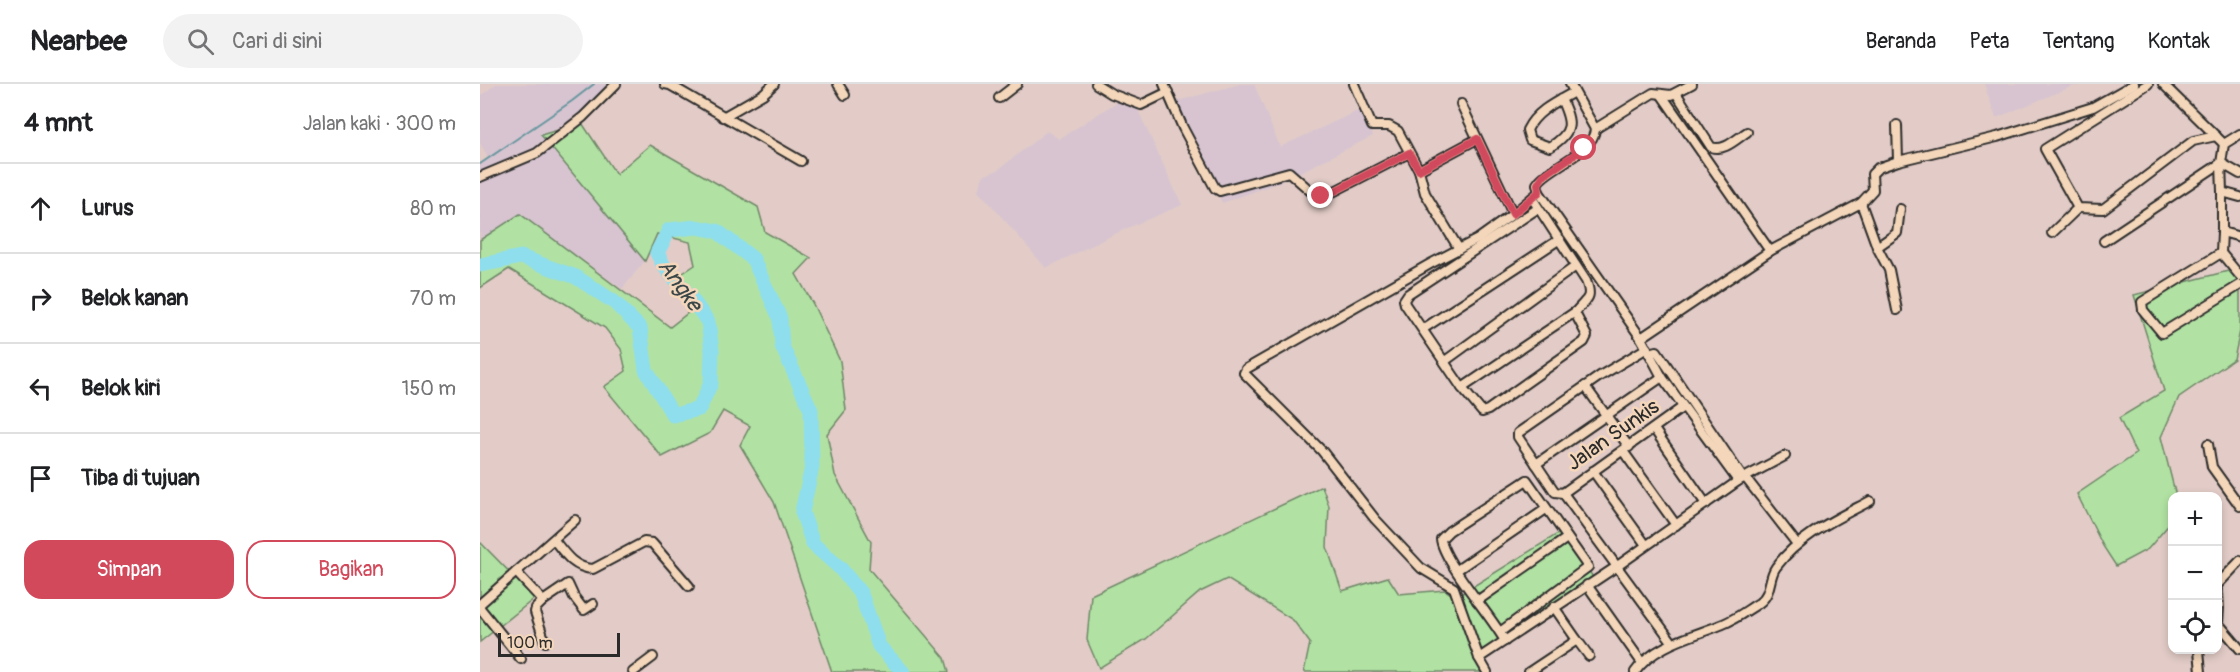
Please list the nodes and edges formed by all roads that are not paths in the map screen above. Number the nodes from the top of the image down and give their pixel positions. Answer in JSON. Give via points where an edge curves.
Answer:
{"nodes":[{"id":1,"x":616,"y":84,"type":"edge"},
{"id":2,"x":669,"y":84,"type":"edge"},
{"id":3,"x":774,"y":84,"type":"edge"},
{"id":4,"x":838,"y":84,"type":"edge"},
{"id":5,"x":1017,"y":84,"type":"edge"},
{"id":6,"x":1096,"y":84,"type":"edge"},
{"id":7,"x":1354,"y":84,"type":"edge"},
{"id":8,"x":1570,"y":84,"type":"edge"},
{"id":9,"x":1692,"y":84,"type":"edge"},
{"id":10,"x":2134,"y":84,"type":"edge"},
{"id":11,"x":2148,"y":84,"type":"edge"},
{"id":12,"x":2163,"y":84,"type":"edge"},
{"id":13,"x":1166,"y":88,"type":"edge"},
{"id":14,"x":1574,"y":92,"type":"junction"},
{"id":15,"x":1676,"y":93,"type":"junction"},
{"id":16,"x":845,"y":94,"type":"dead end"},
{"id":17,"x":1661,"y":94,"type":"junction"},
{"id":18,"x":999,"y":98,"type":"dead end"},
{"id":19,"x":1561,"y":99,"type":"junction"},
{"id":20,"x":1461,"y":104,"type":"dead end"},
{"id":21,"x":723,"y":117,"type":"junction"},
{"id":22,"x":1897,"y":124,"type":"dead end"},
{"id":23,"x":1595,"y":129,"type":"junction"},
{"id":24,"x":1746,"y":132,"type":"dead end"},
{"id":25,"x":2240,"y":134,"type":"edge"},
{"id":26,"x":2216,"y":136,"type":"junction"},
{"id":27,"x":1477,"y":139,"type":"junction"},
{"id":28,"x":2224,"y":144,"type":"junction"},
{"id":29,"x":1409,"y":153,"type":"junction"},
{"id":30,"x":801,"y":161,"type":"dead end"},
{"id":31,"x":1898,"y":161,"type":"junction"},
{"id":32,"x":2222,"y":163,"type":"junction"},
{"id":33,"x":1419,"y":170,"type":"junction"},
{"id":34,"x":2240,"y":174,"type":"edge"},
{"id":35,"x":480,"y":177,"type":"edge"},
{"id":36,"x":1539,"y":192,"type":"junction"},
{"id":37,"x":2222,"y":192,"type":"junction"},
{"id":38,"x":1532,"y":198,"type":"junction"},
{"id":39,"x":2240,"y":198,"type":"edge"},
{"id":40,"x":1860,"y":203,"type":"junction"},
{"id":41,"x":1537,"y":208,"type":"junction"},
{"id":42,"x":2079,"y":208,"type":"junction"},
{"id":43,"x":1900,"y":209,"type":"dead end"},
{"id":44,"x":1513,"y":214,"type":"junction"},
{"id":45,"x":2222,"y":232,"type":"junction"},
{"id":46,"x":2052,"y":233,"type":"dead end"},
{"id":47,"x":2240,"y":237,"type":"edge"},
{"id":48,"x":1560,"y":239,"type":"junction"},
{"id":49,"x":2104,"y":242,"type":"dead end"},
{"id":50,"x":1877,"y":246,"type":"junction"},
{"id":51,"x":1459,"y":249,"type":"junction"},
{"id":52,"x":1770,"y":251,"type":"junction"},
{"id":53,"x":2222,"y":253,"type":"junction"},
{"id":54,"x":1576,"y":267,"type":"junction"},
{"id":55,"x":2240,"y":276,"type":"edge"},
{"id":56,"x":2240,"y":285,"type":"edge"},
{"id":57,"x":1898,"y":310,"type":"dead end"},
{"id":58,"x":1575,"y":312,"type":"junction"},
{"id":59,"x":1423,"y":329,"type":"junction"},
{"id":60,"x":1641,"y":338,"type":"junction"},
{"id":61,"x":1648,"y":350,"type":"junction"},
{"id":62,"x":1445,"y":361,"type":"junction"},
{"id":63,"x":1662,"y":377,"type":"junction"},
{"id":64,"x":1585,"y":386,"type":"junction"},
{"id":65,"x":1462,"y":388,"type":"junction"},
{"id":66,"x":1682,"y":389,"type":"junction"},
{"id":67,"x":1675,"y":395,"type":"junction"},
{"id":68,"x":1683,"y":407,"type":"junction"},
{"id":69,"x":1607,"y":416,"type":"junction"},
{"id":70,"x":1654,"y":429,"type":"junction"},
{"id":71,"x":2208,"y":444,"type":"dead end"},
{"id":72,"x":1626,"y":449,"type":"junction"},
{"id":73,"x":1785,"y":456,"type":"dead end"},
{"id":74,"x":1536,"y":464,"type":"junction"},
{"id":75,"x":1593,"y":471,"type":"junction"},
{"id":76,"x":1742,"y":479,"type":"junction"},
{"id":77,"x":1563,"y":493,"type":"junction"},
{"id":78,"x":1870,"y":501,"type":"dead end"},
{"id":79,"x":1706,"y":504,"type":"junction"},
{"id":80,"x":2240,"y":506,"type":"edge"},
{"id":81,"x":1546,"y":509,"type":"junction"},
{"id":82,"x":575,"y":520,"type":"dead end"},
{"id":83,"x":1676,"y":525,"type":"junction"},
{"id":84,"x":1567,"y":538,"type":"junction"},
{"id":85,"x":554,"y":540,"type":"junction"},
{"id":86,"x":1797,"y":544,"type":"junction"},
{"id":87,"x":1646,"y":545,"type":"junction"},
{"id":88,"x":2240,"y":561,"type":"edge"},
{"id":89,"x":1616,"y":567,"type":"junction"},
{"id":90,"x":1457,"y":570,"type":"junction"},
{"id":91,"x":516,"y":572,"type":"junction"},
{"id":92,"x":2222,"y":579,"type":"edge"},
{"id":93,"x":1587,"y":585,"type":"junction"},
{"id":94,"x":689,"y":586,"type":"dead end"},
{"id":95,"x":543,"y":601,"type":"junction"},
{"id":96,"x":1477,"y":601,"type":"junction"},
{"id":97,"x":593,"y":604,"type":"dead end"},
{"id":98,"x":480,"y":606,"type":"edge"},
{"id":99,"x":1554,"y":607,"type":"junction"},
{"id":100,"x":2222,"y":629,"type":"edge"},
{"id":101,"x":1500,"y":632,"type":"junction"},
{"id":102,"x":1670,"y":639,"type":"dead end"},
{"id":103,"x":1577,"y":640,"type":"junction"},
{"id":104,"x":1505,"y":641,"type":"junction"},
{"id":105,"x":544,"y":642,"type":"dead end"},
{"id":106,"x":2240,"y":649,"type":"edge"},
{"id":107,"x":2199,"y":654,"type":"edge"},
{"id":108,"x":1589,"y":656,"type":"dead end"},
{"id":109,"x":653,"y":657,"type":"dead end"},
{"id":110,"x":1479,"y":658,"type":"junction"},
{"id":111,"x":521,"y":659,"type":"dead end"},
{"id":112,"x":1640,"y":660,"type":"dead end"},
{"id":113,"x":633,"y":672,"type":"edge"},
{"id":114,"x":1487,"y":672,"type":"edge"},
{"id":115,"x":1528,"y":672,"type":"edge"},
{"id":116,"x":1635,"y":672,"type":"edge"},
{"id":117,"x":2200,"y":672,"type":"edge"}],
"edges":[{"from":1,"to":35,"type":"street","via":[[583,117],[537,153]]},
{"from":2,"to":21,"type":"street"},
{"from":3,"to":21,"type":"street"},
{"from":4,"to":16,"type":"street"},
{"from":5,"to":18,"type":"street"},
{"from":6,"to":13,"type":"street","via":[[1141,105]]},
{"from":7,"to":29,"type":"street","via":[[1372,126],[1395,128]]},
{"from":8,"to":14,"type":"street"},
{"from":9,"to":15,"type":"street"},
{"from":10,"to":31,"type":"street","via":[[2093,107],[1998,137]]},
{"from":11,"to":42,"type":"street","via":[[2045,149]]},
{"from":12,"to":26,"type":"street"},
{"from":13,"to":29,"type":"street","via":[[1209,178],[1220,191],[1289,172],[1315,195],[1327,195]]},
{"from":14,"to":19,"type":"street"},
{"from":14,"to":23,"type":"street"},
{"from":15,"to":17,"type":"street"},
{"from":15,"to":24,"type":"street","via":[[1711,147],[1723,147]]},
{"from":17,"to":23,"type":"street","via":[[1653,93]]},
{"from":17,"to":52,"type":"street"},
{"from":19,"to":19,"type":"street","via":[[1531,122],[1527,133],[1530,140],[1551,147],[1568,132],[1568,115]]},
{"from":20,"to":27,"type":"street"},
{"from":21,"to":30,"type":"street"},
{"from":22,"to":31,"type":"street"},
{"from":23,"to":36,"type":"street","via":[[1593,140],[1540,180]]},
{"from":25,"to":28,"type":"street"},
{"from":26,"to":28,"type":"street"},
{"from":26,"to":42,"type":"street","via":[[2193,141],[2103,209]]},
{"from":27,"to":33,"type":"street"},
{"from":27,"to":44,"type":"street"},
{"from":28,"to":32,"type":"street"},
{"from":29,"to":33,"type":"street"},
{"from":31,"to":40,"type":"street","via":[[1873,172],[1873,190]]},
{"from":32,"to":34,"type":"street"},
{"from":32,"to":37,"type":"street"},
{"from":32,"to":49,"type":"street"},
{"from":33,"to":51,"type":"street","via":[[1425,193]]},
{"from":36,"to":38,"type":"street"},
{"from":36,"to":60,"type":"street"},
{"from":37,"to":39,"type":"street"},
{"from":37,"to":45,"type":"street"},
{"from":38,"to":41,"type":"street"},
{"from":38,"to":44,"type":"street"},
{"from":40,"to":50,"type":"street"},
{"from":40,"to":52,"type":"street"},
{"from":41,"to":48,"type":"street"},
{"from":41,"to":59,"type":"street","via":[[1406,297],[1405,304]]},
{"from":42,"to":46,"type":"street"},
{"from":43,"to":50,"type":"street","via":[[1897,233]]},
{"from":44,"to":51,"type":"street"},
{"from":45,"to":47,"type":"street"},
{"from":45,"to":53,"type":"street"},
{"from":48,"to":54,"type":"street"},
{"from":48,"to":59,"type":"street"},
{"from":50,"to":57,"type":"street","via":[[1889,270]]},
{"from":51,"to":110,"type":"street","via":[[1244,373],[1322,451],[1375,519],[1414,560],[1454,588]]},
{"from":52,"to":60,"type":"street"},
{"from":53,"to":55,"type":"street"},
{"from":53,"to":56,"type":"street","via":[[2142,302],[2143,310],[2162,333]]},
{"from":54,"to":58,"type":"street","via":[[1590,291],[1586,302]]},
{"from":54,"to":62,"type":"street"},
{"from":58,"to":65,"type":"street"},
{"from":58,"to":65,"type":"street","via":[[1587,333],[1586,339],[1488,410],[1478,410]]},
{"from":59,"to":62,"type":"street"},
{"from":60,"to":61,"type":"street"},
{"from":61,"to":63,"type":"street"},
{"from":61,"to":64,"type":"street","via":[[1624,360]]},
{"from":61,"to":66,"type":"street","via":[[1657,351]]},
{"from":62,"to":65,"type":"street"},
{"from":63,"to":67,"type":"street"},
{"from":63,"to":69,"type":"street"},
{"from":64,"to":69,"type":"street"},
{"from":64,"to":74,"type":"street","via":[[1518,433]]},
{"from":66,"to":67,"type":"street"},
{"from":66,"to":76,"type":"street"},
{"from":67,"to":68,"type":"street"},
{"from":68,"to":70,"type":"street","name":"Jalan Sunkis"},
{"from":68,"to":76,"type":"street"},
{"from":69,"to":72,"type":"street"},
{"from":69,"to":74,"type":"street"},
{"from":70,"to":72,"type":"street","name":"Jalan Sunkis"},
{"from":70,"to":79,"type":"street"},
{"from":71,"to":80,"type":"street","via":[[2212,467]]},
{"from":72,"to":75,"type":"street","name":"Jalan Sunkis"},
{"from":72,"to":83,"type":"street"},
{"from":73,"to":76,"type":"street"},
{"from":74,"to":77,"type":"street","via":[[1555,492]]},
{"from":75,"to":77,"type":"street","name":"Jalan Sunkis"},
{"from":75,"to":87,"type":"street"},
{"from":76,"to":79,"type":"street"},
{"from":76,"to":86,"type":"street"},
{"from":77,"to":89,"type":"street"},
{"from":78,"to":86,"type":"street"},
{"from":79,"to":83,"type":"street"},
{"from":81,"to":84,"type":"street"},
{"from":81,"to":90,"type":"street"},
{"from":81,"to":90,"type":"street","via":[[1527,480],[1449,531],[1441,544]]},
{"from":82,"to":85,"type":"street"},
{"from":83,"to":87,"type":"street"},
{"from":84,"to":96,"type":"street"},
{"from":84,"to":101,"type":"street","via":[[1587,568]]},
{"from":85,"to":91,"type":"street"},
{"from":85,"to":94,"type":"street","via":[[577,565],[593,569],[644,542],[652,543]]},
{"from":86,"to":116,"type":"street","via":[[1775,568],[1762,601],[1729,622],[1672,643]]},
{"from":87,"to":89,"type":"street"},
{"from":88,"to":92,"type":"street"},
{"from":89,"to":93,"type":"street"},
{"from":89,"to":102,"type":"street"},
{"from":90,"to":96,"type":"street"},
{"from":91,"to":95,"type":"street"},
{"from":91,"to":98,"type":"street"},
{"from":93,"to":99,"type":"street"},
{"from":93,"to":112,"type":"street"},
{"from":95,"to":97,"type":"street","via":[[568,584],[584,610]]},
{"from":95,"to":105,"type":"street","via":[[535,612]]},
{"from":96,"to":101,"type":"street"},
{"from":98,"to":111,"type":"street"},
{"from":99,"to":103,"type":"street"},
{"from":99,"to":104,"type":"street"},
{"from":100,"to":106,"type":"street"},
{"from":101,"to":104,"type":"street"},
{"from":103,"to":108,"type":"street"},
{"from":103,"to":115,"type":"street"},
{"from":104,"to":110,"type":"street"},
{"from":107,"to":117,"type":"street"},
{"from":109,"to":113,"type":"street"},
{"from":110,"to":114,"type":"street"}]}
